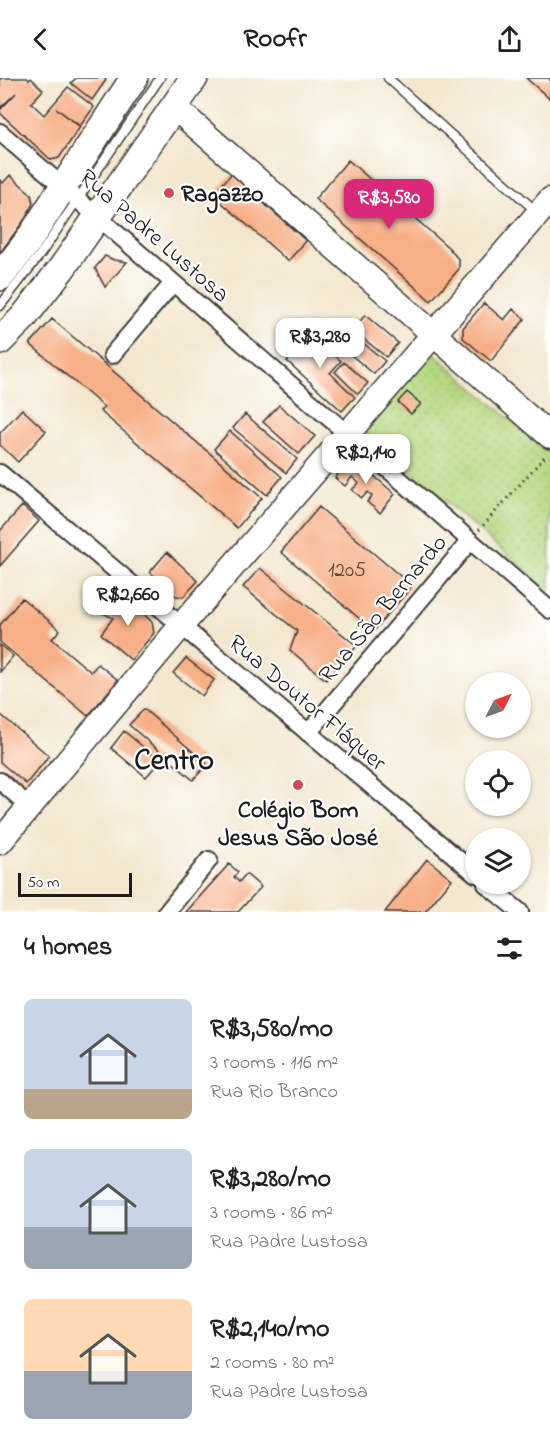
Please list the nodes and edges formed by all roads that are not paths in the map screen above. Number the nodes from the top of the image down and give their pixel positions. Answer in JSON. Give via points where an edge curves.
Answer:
{"nodes":[{"id":1,"x":133,"y":78,"type":"edge"},
{"id":2,"x":160,"y":78,"type":"edge"},
{"id":3,"x":194,"y":78,"type":"edge"},
{"id":4,"x":388,"y":78,"type":"edge"},
{"id":5,"x":174,"y":107,"type":"junction"},
{"id":6,"x":0,"y":132,"type":"edge"},
{"id":7,"x":79,"y":201,"type":"junction"},
{"id":8,"x":544,"y":206,"type":"edge"},
{"id":9,"x":0,"y":277,"type":"edge"},
{"id":10,"x":173,"y":283,"type":"junction"},
{"id":11,"x":0,"y":306,"type":"edge"},
{"id":12,"x":433,"y":334,"type":"junction"},
{"id":13,"x":0,"y":341,"type":"edge"},
{"id":14,"x":112,"y":355,"type":"dead end"},
{"id":15,"x":347,"y":435,"type":"junction"},
{"id":16,"x":550,"y":436,"type":"edge"},
{"id":17,"x":0,"y":473,"type":"edge"},
{"id":18,"x":470,"y":541,"type":"junction"},
{"id":19,"x":550,"y":610,"type":"edge"},
{"id":20,"x":182,"y":626,"type":"junction"},
{"id":21,"x":308,"y":733,"type":"junction"},
{"id":22,"x":0,"y":781,"type":"edge"},
{"id":23,"x":29,"y":806,"type":"junction"},
{"id":24,"x":0,"y":842,"type":"edge"},
{"id":25,"x":208,"y":860,"type":"dead end"},
{"id":26,"x":465,"y":865,"type":"edge"},
{"id":27,"x":498,"y":894,"type":"edge"},
{"id":28,"x":167,"y":912,"type":"edge"},
{"id":29,"x":520,"y":912,"type":"edge"}],
"edges":[{"from":1,"to":7,"type":"main road"},
{"from":2,"to":7,"type":"lane"},
{"from":3,"to":5,"type":"main road"},
{"from":4,"to":8,"type":"lane"},
{"from":5,"to":7,"type":"main road"},
{"from":5,"to":12,"type":"main road"},
{"from":6,"to":7,"type":"street","name":"Rua Padre Lustosa"},
{"from":7,"to":9,"type":"main road","via":[[28,241]]},
{"from":7,"to":10,"type":"street","name":"Rua Padre Lustosa"},
{"from":7,"to":11,"type":"lane"},
{"from":7,"to":13,"type":"main road","via":[[62,268]]},
{"from":8,"to":12,"type":"main road"},
{"from":10,"to":14,"type":"street"},
{"from":10,"to":15,"type":"street","name":"Rua Padre Lustosa"},
{"from":12,"to":15,"type":"main road"},
{"from":12,"to":16,"type":"main road"},
{"from":15,"to":18,"type":"street","name":"Rua Padre Lustosa"},
{"from":15,"to":20,"type":"main road"},
{"from":17,"to":20,"type":"street","name":"Rua Doutor Fláquer"},
{"from":18,"to":19,"type":"street","name":"Rua Padre Lustosa"},
{"from":18,"to":21,"type":"street","name":"Rua São Bernardo"},
{"from":20,"to":21,"type":"street","name":"Rua Doutor Fláquer"},
{"from":20,"to":23,"type":"main road"},
{"from":21,"to":26,"type":"street","name":"Rua Doutor Fláquer"},
{"from":22,"to":23,"type":"street"},
{"from":23,"to":24,"type":"main road"},
{"from":25,"to":28,"type":"street"},
{"from":27,"to":29,"type":"street"}]}
